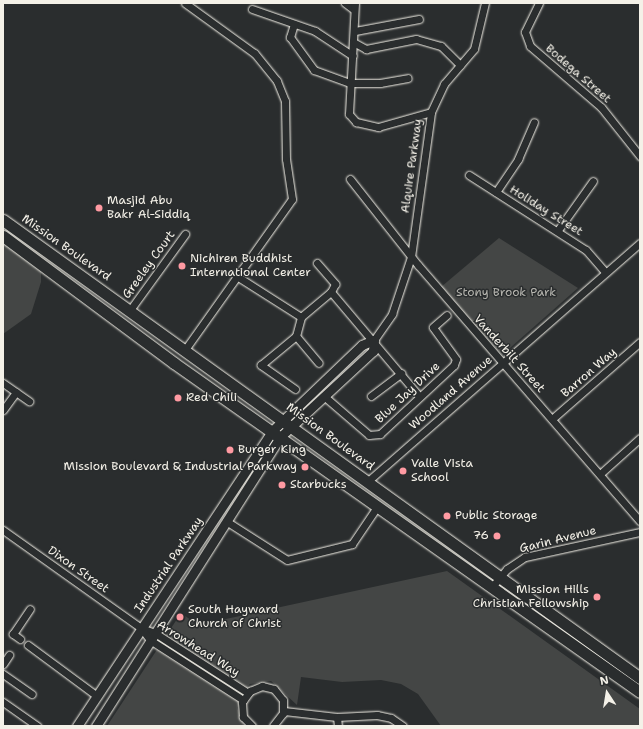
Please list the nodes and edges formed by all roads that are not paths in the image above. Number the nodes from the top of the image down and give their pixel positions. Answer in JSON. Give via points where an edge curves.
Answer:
{"nodes":[{"id":1,"x":185,"y":3,"type":"edge"},
{"id":2,"x":345,"y":3,"type":"edge"},
{"id":3,"x":485,"y":3,"type":"edge"},
{"id":4,"x":539,"y":3,"type":"edge"},
{"id":5,"x":354,"y":6,"type":"edge"},
{"id":6,"x":252,"y":9,"type":"dead end"},
{"id":7,"x":419,"y":19,"type":"dead end"},
{"id":8,"x":294,"y":24,"type":"junction"},
{"id":9,"x":355,"y":31,"type":"junction"},
{"id":10,"x":355,"y":43,"type":"junction"},
{"id":11,"x":353,"y":56,"type":"junction"},
{"id":12,"x":460,"y":65,"type":"junction"},
{"id":13,"x":408,"y":78,"type":"dead end"},
{"id":14,"x":350,"y":83,"type":"junction"},
{"id":15,"x":431,"y":112,"type":"junction"},
{"id":16,"x":534,"y":122,"type":"dead end"},
{"id":17,"x":640,"y":156,"type":"edge"},
{"id":18,"x":468,"y":175,"type":"dead end"},
{"id":19,"x":350,"y":178,"type":"dead end"},
{"id":20,"x":593,"y":181,"type":"dead end"},
{"id":21,"x":496,"y":192,"type":"junction"},
{"id":22,"x":3,"y":220,"type":"edge"},
{"id":23,"x":558,"y":230,"type":"junction"},
{"id":24,"x":185,"y":234,"type":"dead end"},
{"id":25,"x":3,"y":236,"type":"edge"},
{"id":26,"x":640,"y":243,"type":"edge"},
{"id":27,"x":411,"y":258,"type":"junction"},
{"id":28,"x":316,"y":263,"type":"dead end"},
{"id":29,"x":605,"y":272,"type":"junction"},
{"id":30,"x":235,"y":275,"type":"junction"},
{"id":31,"x":331,"y":292,"type":"junction"},
{"id":32,"x":130,"y":310,"type":"junction"},
{"id":33,"x":447,"y":315,"type":"dead end"},
{"id":34,"x":301,"y":317,"type":"junction"},
{"id":35,"x":296,"y":336,"type":"junction"},
{"id":36,"x":374,"y":340,"type":"junction"},
{"id":37,"x":640,"y":342,"type":"edge"},
{"id":38,"x":184,"y":351,"type":"junction"},
{"id":39,"x":319,"y":363,"type":"dead end"},
{"id":40,"x":502,"y":363,"type":"junction"},
{"id":41,"x":401,"y":373,"type":"junction"},
{"id":42,"x":3,"y":383,"type":"edge"},
{"id":43,"x":295,"y":389,"type":"dead end"},
{"id":44,"x":16,"y":392,"type":"junction"},
{"id":45,"x":371,"y":396,"type":"dead end"},
{"id":46,"x":419,"y":396,"type":"junction"},
{"id":47,"x":325,"y":397,"type":"junction"},
{"id":48,"x":28,"y":401,"type":"dead end"},
{"id":49,"x":3,"y":410,"type":"edge"},
{"id":50,"x":283,"y":418,"type":"junction"},
{"id":51,"x":552,"y":419,"type":"junction"},
{"id":52,"x":292,"y":425,"type":"junction"},
{"id":53,"x":276,"y":434,"type":"junction"},
{"id":54,"x":640,"y":438,"type":"edge"},
{"id":55,"x":600,"y":474,"type":"junction"},
{"id":56,"x":368,"y":481,"type":"junction"},
{"id":57,"x":377,"y":507,"type":"junction"},
{"id":58,"x":226,"y":521,"type":"junction"},
{"id":59,"x":640,"y":521,"type":"edge"},
{"id":60,"x":3,"y":530,"type":"edge"},
{"id":61,"x":640,"y":532,"type":"edge"},
{"id":62,"x":498,"y":578,"type":"junction"},
{"id":63,"x":490,"y":588,"type":"junction"},
{"id":64,"x":30,"y":609,"type":"dead end"},
{"id":65,"x":141,"y":628,"type":"junction"},
{"id":66,"x":153,"y":637,"type":"junction"},
{"id":67,"x":20,"y":639,"type":"dead end"},
{"id":68,"x":28,"y":645,"type":"dead end"},
{"id":69,"x":9,"y":656,"type":"dead end"},
{"id":70,"x":3,"y":664,"type":"edge"},
{"id":71,"x":3,"y":674,"type":"edge"},
{"id":72,"x":640,"y":678,"type":"edge"},
{"id":73,"x":640,"y":692,"type":"edge"},
{"id":74,"x":248,"y":693,"type":"junction"},
{"id":75,"x":32,"y":694,"type":"dead end"},
{"id":76,"x":96,"y":696,"type":"junction"},
{"id":77,"x":243,"y":700,"type":"junction"},
{"id":78,"x":4,"y":705,"type":"edge"},
{"id":79,"x":284,"y":710,"type":"junction"},
{"id":80,"x":337,"y":717,"type":"junction"},
{"id":81,"x":37,"y":726,"type":"edge"},
{"id":82,"x":77,"y":726,"type":"edge"},
{"id":83,"x":96,"y":726,"type":"edge"},
{"id":84,"x":252,"y":726,"type":"edge"},
{"id":85,"x":273,"y":726,"type":"edge"},
{"id":86,"x":338,"y":726,"type":"edge"},
{"id":87,"x":403,"y":726,"type":"edge"}],
"edges":[{"from":1,"to":30,"type":"street","via":[[254,53],[277,81],[285,101],[286,159],[292,199]]},
{"from":2,"to":5,"type":"street"},
{"from":3,"to":12,"type":"street","name":"Alquire Parkway","via":[[474,49]]},
{"from":4,"to":17,"type":"street","name":"Bodega Street","via":[[525,32],[530,46],[601,107]]},
{"from":5,"to":9,"type":"street"},
{"from":6,"to":8,"type":"street"},
{"from":7,"to":9,"type":"street"},
{"from":8,"to":11,"type":"street","via":[[315,32]]},
{"from":8,"to":14,"type":"street","via":[[290,37],[314,70]]},
{"from":9,"to":10,"type":"street"},
{"from":10,"to":11,"type":"street"},
{"from":10,"to":12,"type":"street","via":[[366,49],[416,38],[442,46]]},
{"from":11,"to":14,"type":"street"},
{"from":12,"to":15,"type":"street","name":"Alquire Parkway","via":[[444,84]]},
{"from":13,"to":14,"type":"street","via":[[380,83]]},
{"from":14,"to":15,"type":"street","via":[[349,114],[368,127]]},
{"from":15,"to":27,"type":"street","name":"Alquire Parkway"},
{"from":16,"to":21,"type":"street","via":[[518,159]]},
{"from":18,"to":21,"type":"street","name":"Holiday Street"},
{"from":19,"to":27,"type":"street","name":"Vanderbilt Street"},
{"from":20,"to":23,"type":"street"},
{"from":21,"to":23,"type":"street","name":"Holiday Street"},
{"from":22,"to":32,"type":"main road","name":"Mission Boulevard"},
{"from":23,"to":29,"type":"street","name":"Holiday Street","via":[[586,250]]},
{"from":24,"to":32,"type":"street","name":"Greeley Court"},
{"from":25,"to":53,"type":"main road"},
{"from":26,"to":29,"type":"street","name":"Woodland Avenue"},
{"from":27,"to":36,"type":"street","name":"Alquire Parkway","via":[[392,314]]},
{"from":27,"to":40,"type":"street","name":"Vanderbilt Street"},
{"from":28,"to":31,"type":"street","via":[[335,284]]},
{"from":29,"to":40,"type":"street","name":"Woodland Avenue"},
{"from":30,"to":34,"type":"street"},
{"from":30,"to":38,"type":"street"},
{"from":31,"to":34,"type":"street"},
{"from":31,"to":36,"type":"street"},
{"from":32,"to":38,"type":"main road","name":"Mission Boulevard"},
{"from":33,"to":46,"type":"street","name":"Blue Jay Drive","via":[[433,327],[456,358],[454,365]]},
{"from":34,"to":35,"type":"street"},
{"from":35,"to":39,"type":"street"},
{"from":35,"to":43,"type":"street","via":[[261,365]]},
{"from":36,"to":41,"type":"street"},
{"from":36,"to":47,"type":"main road","name":"Alquire Parkway","via":[[373,351]]},
{"from":36,"to":50,"type":"main road","name":"Alquire Parkway","via":[[362,345]]},
{"from":37,"to":51,"type":"street","name":"Barron Way"},
{"from":38,"to":50,"type":"main road","name":"Mission Boulevard"},
{"from":40,"to":51,"type":"street","name":"Vanderbilt Street"},
{"from":40,"to":56,"type":"street","name":"Woodland Avenue"},
{"from":41,"to":45,"type":"street"},
{"from":41,"to":46,"type":"street"},
{"from":42,"to":44,"type":"street"},
{"from":44,"to":48,"type":"street"},
{"from":44,"to":49,"type":"street"},
{"from":46,"to":47,"type":"street","name":"Blue Jay Drive","via":[[414,404],[373,437]]},
{"from":47,"to":52,"type":"main road","name":"Alquire Parkway"},
{"from":50,"to":52,"type":"main road","name":"Mission Boulevard"},
{"from":50,"to":53,"type":"main road","name":"Industrial Parkway"},
{"from":51,"to":55,"type":"street","name":"Vanderbilt Street"},
{"from":52,"to":53,"type":"main road","name":"Industrial Parkway"},
{"from":52,"to":56,"type":"main road","name":"Mission Boulevard"},
{"from":53,"to":57,"type":"main road"},
{"from":53,"to":58,"type":"main road","name":"Industrial Parkway"},
{"from":53,"to":65,"type":"main road","name":"Industrial Parkway"},
{"from":54,"to":55,"type":"street"},
{"from":55,"to":59,"type":"street","name":"Vanderbilt Street"},
{"from":56,"to":62,"type":"main road","name":"Mission Boulevard"},
{"from":57,"to":58,"type":"street","via":[[352,544],[287,560]]},
{"from":57,"to":63,"type":"main road"},
{"from":58,"to":66,"type":"main road","name":"Industrial Parkway"},
{"from":60,"to":65,"type":"street","name":"Dixon Street"},
{"from":61,"to":62,"type":"street","name":"Garin Avenue","via":[[525,557]]},
{"from":62,"to":63,"type":"street","name":"Garin Avenue"},
{"from":62,"to":72,"type":"main road","name":"Mission Boulevard"},
{"from":63,"to":73,"type":"main road"},
{"from":64,"to":67,"type":"street","via":[[13,634]]},
{"from":65,"to":66,"type":"street","name":"Arrowhead Way"},
{"from":65,"to":76,"type":"main road","name":"Industrial Parkway"},
{"from":66,"to":74,"type":"street","name":"Arrowhead Way"},
{"from":66,"to":77,"type":"street","name":"Arrowhead Way"},
{"from":66,"to":83,"type":"main road","name":"Industrial Parkway"},
{"from":68,"to":76,"type":"street"},
{"from":69,"to":70,"type":"street"},
{"from":71,"to":75,"type":"street"},
{"from":74,"to":77,"type":"street"},
{"from":74,"to":79,"type":"street","via":[[258,687],[271,688],[282,698]]},
{"from":76,"to":82,"type":"main road","name":"Industrial Parkway"},
{"from":77,"to":84,"type":"street","via":[[242,714]]},
{"from":78,"to":81,"type":"street"},
{"from":79,"to":80,"type":"street"},
{"from":79,"to":85,"type":"street"},
{"from":80,"to":86,"type":"street"},
{"from":80,"to":87,"type":"street","via":[[377,715],[391,718]]}]}
